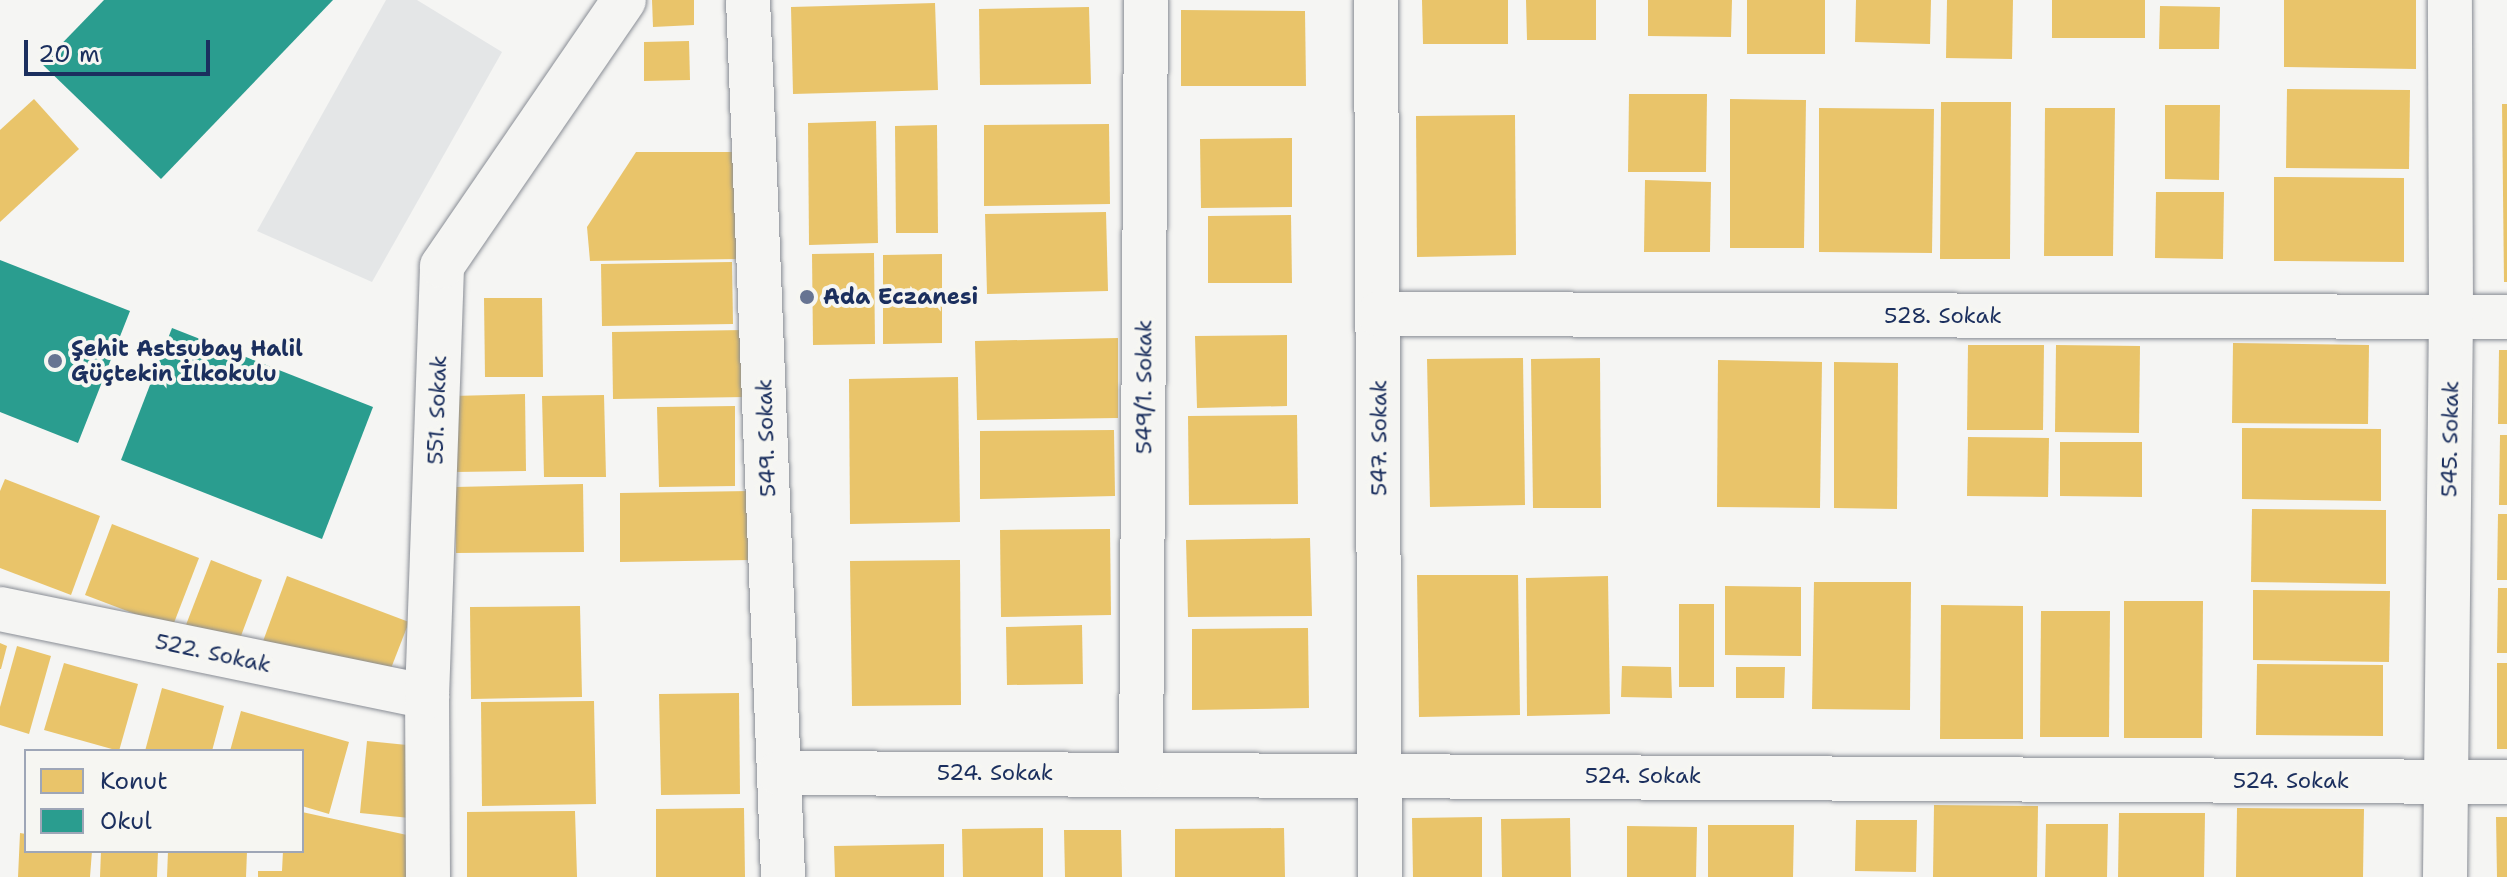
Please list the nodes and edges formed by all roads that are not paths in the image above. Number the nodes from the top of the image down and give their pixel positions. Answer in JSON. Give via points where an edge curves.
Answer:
{"nodes":[{"id":1,"x":624,"y":0,"type":"edge"},
{"id":2,"x":748,"y":0,"type":"edge"},
{"id":3,"x":1146,"y":0,"type":"edge"},
{"id":4,"x":1376,"y":0,"type":"edge"},
{"id":5,"x":2450,"y":0,"type":"edge"},
{"id":6,"x":1379,"y":314,"type":"junction"},
{"id":7,"x":2507,"y":317,"type":"edge"},
{"id":8,"x":2451,"y":318,"type":"junction"},
{"id":9,"x":0,"y":609,"type":"edge"},
{"id":10,"x":427,"y":697,"type":"junction"},
{"id":11,"x":779,"y":773,"type":"junction"},
{"id":12,"x":1141,"y":774,"type":"junction"},
{"id":13,"x":1381,"y":774,"type":"junction"},
{"id":14,"x":2507,"y":782,"type":"edge"},
{"id":15,"x":2446,"y":783,"type":"junction"},
{"id":16,"x":428,"y":877,"type":"edge"},
{"id":17,"x":783,"y":877,"type":"edge"},
{"id":18,"x":1380,"y":877,"type":"edge"},
{"id":19,"x":2445,"y":877,"type":"edge"}],
"edges":[{"from":1,"to":10,"type":"street","name":"551. Sokak","via":[[442,266]]},
{"from":2,"to":11,"type":"street","name":"549. Sokak"},
{"from":3,"to":12,"type":"street","name":"549/1. Sokak"},
{"from":4,"to":6,"type":"street","name":"547. Sokak"},
{"from":5,"to":8,"type":"street","name":"545. Sokak"},
{"from":6,"to":8,"type":"street","name":"528. Sokak"},
{"from":6,"to":13,"type":"street","name":"547. Sokak"},
{"from":7,"to":8,"type":"street","name":"528. Sokak"},
{"from":8,"to":15,"type":"street","name":"545. Sokak"},
{"from":9,"to":10,"type":"street","name":"522. Sokak"},
{"from":10,"to":16,"type":"street","name":"551. Sokak"},
{"from":11,"to":12,"type":"street","name":"524. Sokak"},
{"from":11,"to":17,"type":"street","name":"549. Sokak"},
{"from":12,"to":13,"type":"street","name":"524. Sokak"},
{"from":13,"to":15,"type":"street","name":"524. Sokak"},
{"from":13,"to":18,"type":"street","name":"547. Sokak"},
{"from":14,"to":15,"type":"street","name":"524. Sokak"},
{"from":15,"to":19,"type":"street","name":"545. Sokak"}]}
